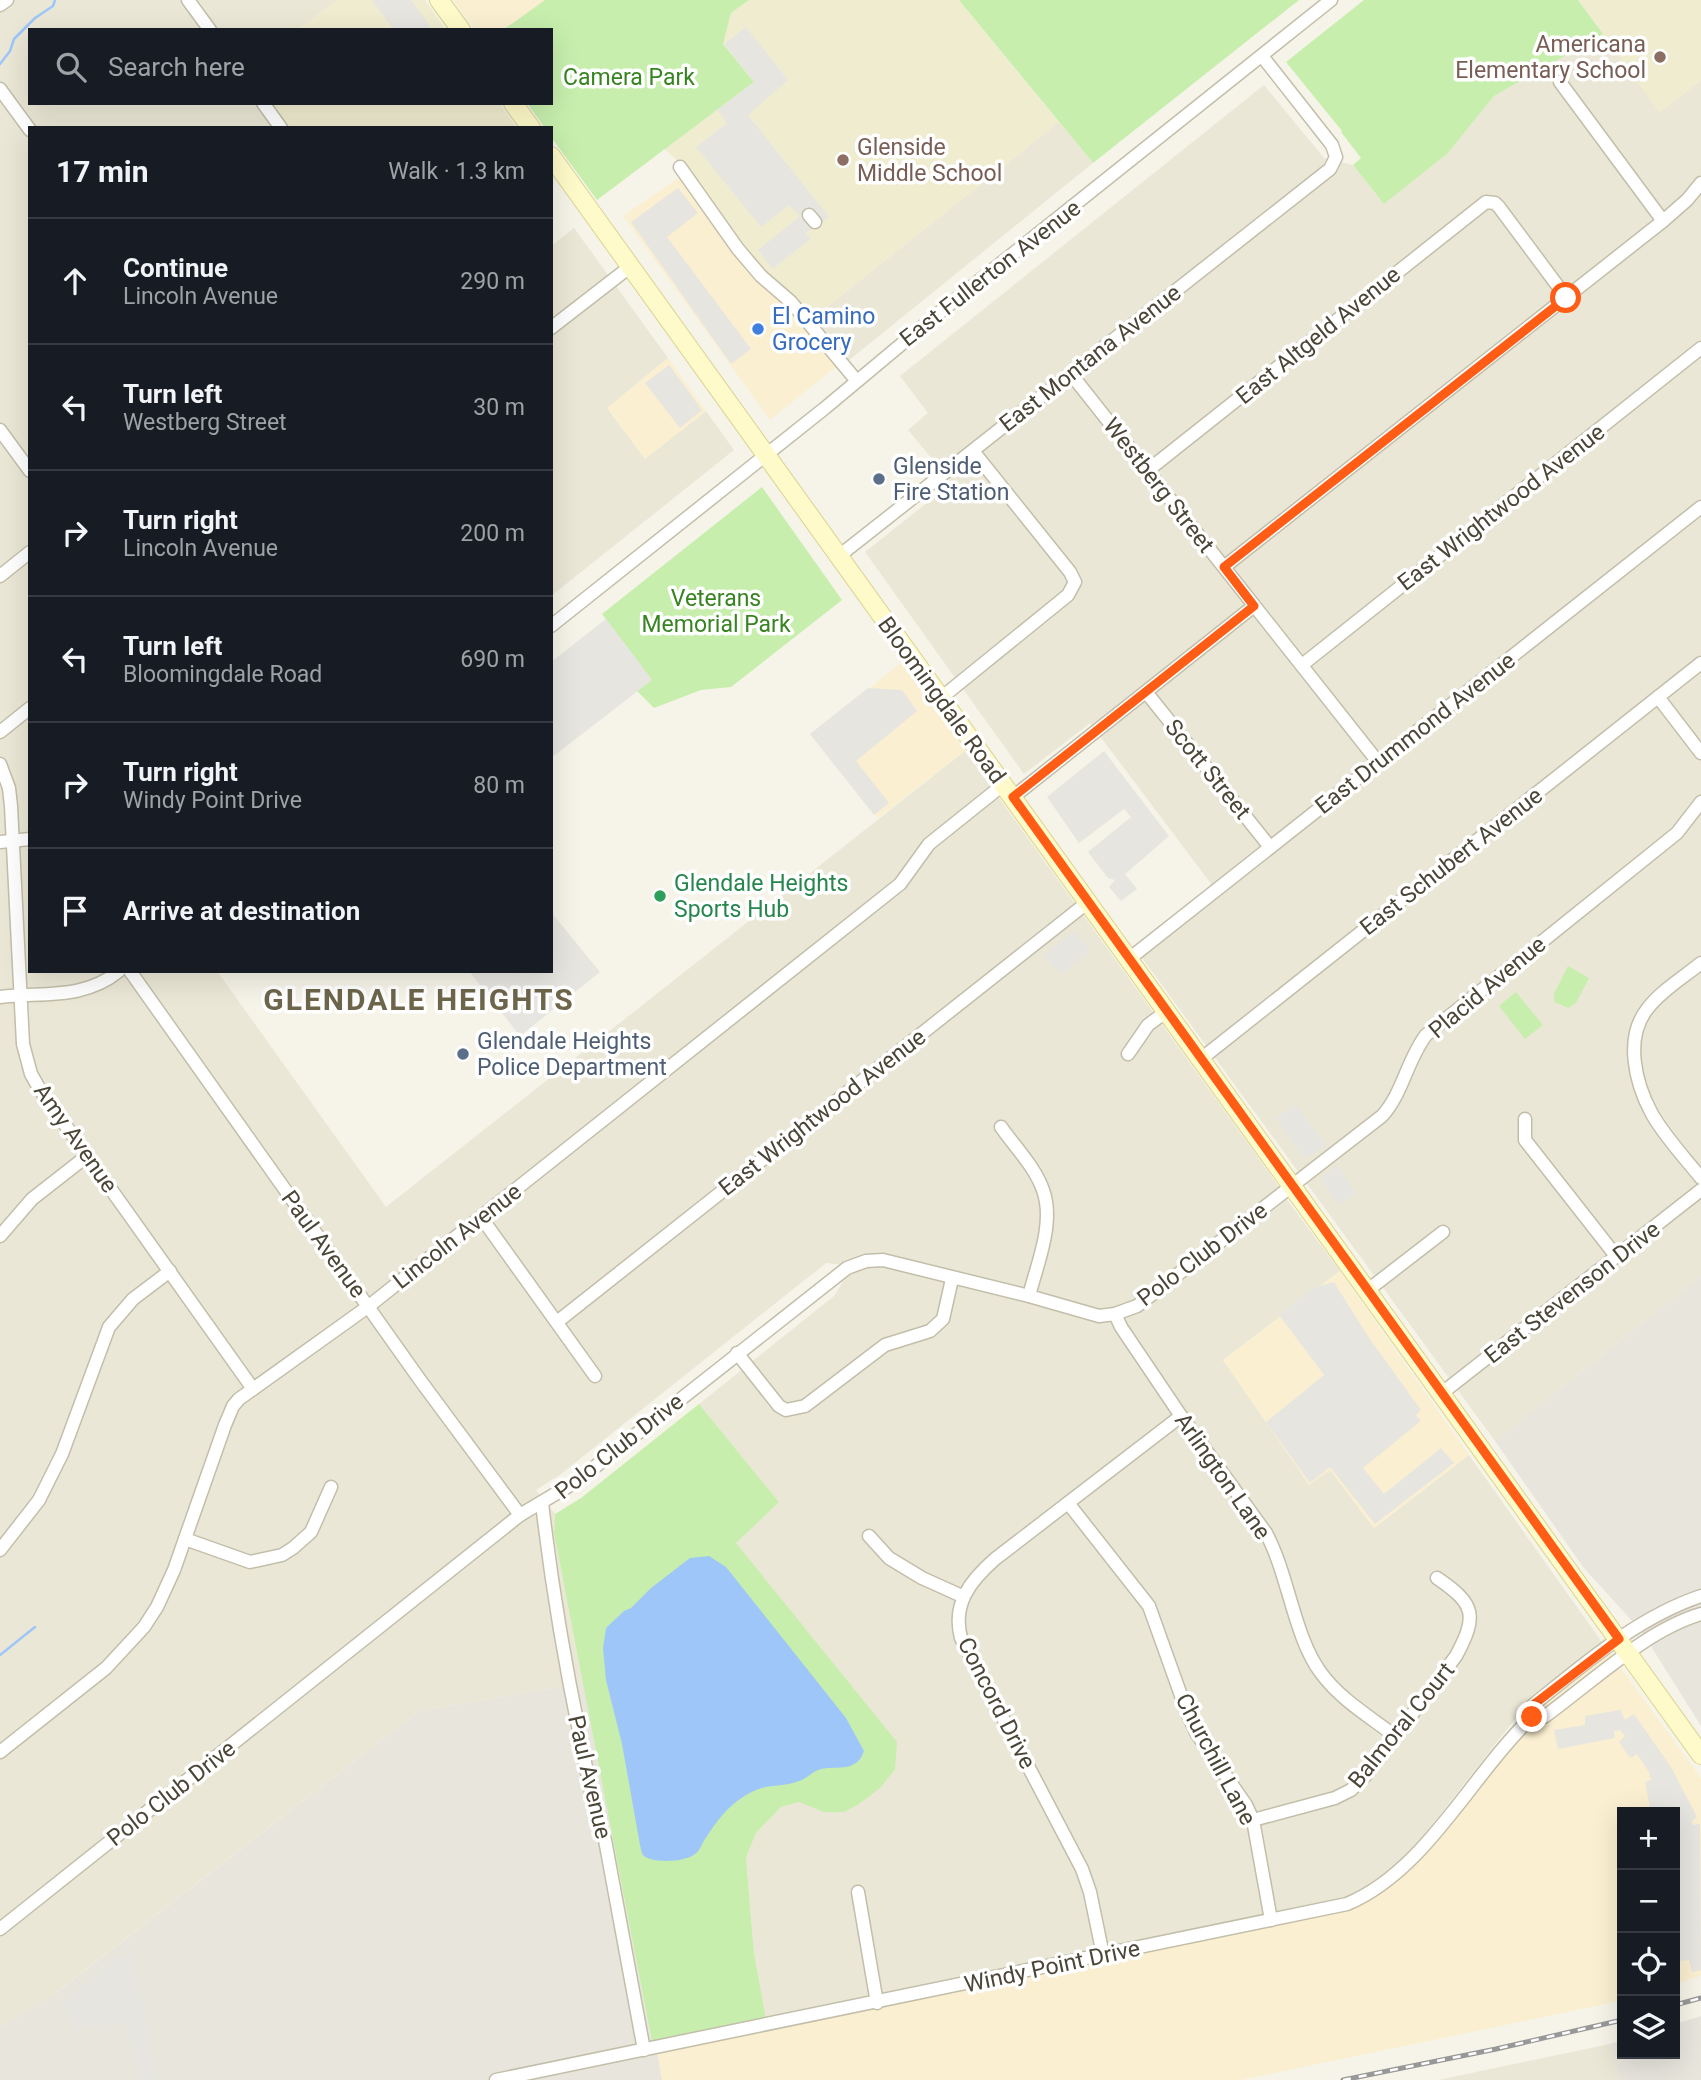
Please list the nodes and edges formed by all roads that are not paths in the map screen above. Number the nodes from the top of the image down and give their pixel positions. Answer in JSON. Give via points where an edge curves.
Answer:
{"nodes":[{"id":1,"x":7,"y":0,"type":"edge"},
{"id":2,"x":188,"y":0,"type":"edge"},
{"id":3,"x":439,"y":0,"type":"edge"},
{"id":4,"x":1331,"y":0,"type":"edge"},
{"id":5,"x":0,"y":5,"type":"edge"},
{"id":6,"x":209,"y":28,"type":"edge"},
{"id":7,"x":460,"y":28,"type":"edge"},
{"id":8,"x":1262,"y":56,"type":"junction"},
{"id":9,"x":1560,"y":82,"type":"dead end"},
{"id":10,"x":0,"y":89,"type":"edge"},
{"id":11,"x":264,"y":105,"type":"edge"},
{"id":12,"x":514,"y":105,"type":"edge"},
{"id":13,"x":280,"y":126,"type":"edge"},
{"id":14,"x":530,"y":126,"type":"edge"},
{"id":15,"x":28,"y":127,"type":"edge"},
{"id":16,"x":553,"y":159,"type":"edge"},
{"id":17,"x":680,"y":167,"type":"dead end"},
{"id":18,"x":1701,"y":183,"type":"edge"},
{"id":19,"x":1663,"y":221,"type":"junction"},
{"id":20,"x":631,"y":266,"type":"junction"},
{"id":21,"x":1566,"y":298,"type":"junction"},
{"id":22,"x":553,"y":326,"type":"edge"},
{"id":23,"x":1701,"y":348,"type":"edge"},
{"id":24,"x":1071,"y":374,"type":"junction"},
{"id":25,"x":856,"y":380,"type":"junction"},
{"id":26,"x":0,"y":430,"type":"edge"},
{"id":27,"x":973,"y":451,"type":"junction"},
{"id":28,"x":766,"y":455,"type":"junction"},
{"id":29,"x":28,"y":468,"type":"edge"},
{"id":30,"x":1147,"y":471,"type":"junction"},
{"id":31,"x":1701,"y":507,"type":"edge"},
{"id":32,"x":28,"y":554,"type":"edge"},
{"id":33,"x":839,"y":556,"type":"junction"},
{"id":34,"x":1224,"y":567,"type":"junction"},
{"id":35,"x":0,"y":576,"type":"edge"},
{"id":36,"x":1254,"y":606,"type":"junction"},
{"id":37,"x":553,"y":624,"type":"edge"},
{"id":38,"x":1701,"y":663,"type":"edge"},
{"id":39,"x":1302,"y":665,"type":"junction"},
{"id":40,"x":1146,"y":692,"type":"junction"},
{"id":41,"x":1658,"y":697,"type":"junction"},
{"id":42,"x":941,"y":698,"type":"junction"},
{"id":43,"x":28,"y":710,"type":"edge"},
{"id":44,"x":0,"y":732,"type":"edge"},
{"id":45,"x":1701,"y":753,"type":"edge"},
{"id":46,"x":1378,"y":762,"type":"junction"},
{"id":47,"x":0,"y":764,"type":"edge"},
{"id":48,"x":1008,"y":791,"type":"junction"},
{"id":49,"x":1701,"y":802,"type":"edge"},
{"id":50,"x":28,"y":839,"type":"edge"},
{"id":51,"x":7,"y":841,"type":"edge"},
{"id":52,"x":1270,"y":847,"type":"junction"},
{"id":53,"x":1088,"y":902,"type":"junction"},
{"id":54,"x":1129,"y":959,"type":"junction"},
{"id":55,"x":1701,"y":963,"type":"edge"},
{"id":56,"x":116,"y":973,"type":"edge"},
{"id":57,"x":131,"y":973,"type":"edge"},
{"id":58,"x":20,"y":995,"type":"junction"},
{"id":59,"x":0,"y":997,"type":"edge"},
{"id":60,"x":1167,"y":1011,"type":"junction"},
{"id":61,"x":1128,"y":1054,"type":"dead end"},
{"id":62,"x":1201,"y":1059,"type":"junction"},
{"id":63,"x":1525,"y":1119,"type":"dead end"},
{"id":64,"x":1001,"y":1127,"type":"dead end"},
{"id":65,"x":88,"y":1156,"type":"junction"},
{"id":66,"x":1701,"y":1178,"type":"edge"},
{"id":67,"x":1292,"y":1186,"type":"junction"},
{"id":68,"x":1701,"y":1190,"type":"edge"},
{"id":69,"x":481,"y":1217,"type":"junction"},
{"id":70,"x":1443,"y":1232,"type":"dead end"},
{"id":71,"x":0,"y":1236,"type":"edge"},
{"id":72,"x":1616,"y":1256,"type":"junction"},
{"id":73,"x":170,"y":1271,"type":"junction"},
{"id":74,"x":953,"y":1279,"type":"junction"},
{"id":75,"x":1368,"y":1290,"type":"junction"},
{"id":76,"x":1029,"y":1296,"type":"junction"},
{"id":77,"x":369,"y":1306,"type":"junction"},
{"id":78,"x":1115,"y":1314,"type":"junction"},
{"id":79,"x":557,"y":1322,"type":"junction"},
{"id":80,"x":737,"y":1353,"type":"junction"},
{"id":81,"x":595,"y":1376,"type":"dead end"},
{"id":82,"x":253,"y":1389,"type":"junction"},
{"id":83,"x":1442,"y":1393,"type":"junction"},
{"id":84,"x":1181,"y":1416,"type":"junction"},
{"id":85,"x":331,"y":1488,"type":"dead end"},
{"id":86,"x":542,"y":1503,"type":"junction"},
{"id":87,"x":1068,"y":1503,"type":"junction"},
{"id":88,"x":520,"y":1515,"type":"junction"},
{"id":89,"x":869,"y":1536,"type":"dead end"},
{"id":90,"x":185,"y":1539,"type":"junction"},
{"id":91,"x":0,"y":1550,"type":"edge"},
{"id":92,"x":1437,"y":1578,"type":"dead end"},
{"id":93,"x":1701,"y":1596,"type":"edge"},
{"id":94,"x":962,"y":1597,"type":"junction"},
{"id":95,"x":1701,"y":1614,"type":"edge"},
{"id":96,"x":1624,"y":1646,"type":"junction"},
{"id":97,"x":1551,"y":1690,"type":"junction"},
{"id":98,"x":1561,"y":1705,"type":"junction"},
{"id":99,"x":1532,"y":1717,"type":"junction"},
{"id":100,"x":1395,"y":1736,"type":"junction"},
{"id":101,"x":0,"y":1752,"type":"edge"},
{"id":102,"x":1701,"y":1755,"type":"edge"},
{"id":103,"x":1254,"y":1821,"type":"junction"},
{"id":104,"x":858,"y":1892,"type":"dead end"},
{"id":105,"x":1271,"y":1920,"type":"junction"},
{"id":106,"x":0,"y":1930,"type":"edge"},
{"id":107,"x":1103,"y":1955,"type":"junction"},
{"id":108,"x":877,"y":2003,"type":"junction"},
{"id":109,"x":644,"y":2050,"type":"junction"},
{"id":110,"x":496,"y":2080,"type":"edge"}],
"edges":[{"from":1,"to":5,"type":"street"},
{"from":2,"to":6,"type":"street"},
{"from":3,"to":7,"type":"main road"},
{"from":4,"to":8,"type":"street","name":"East Fullerton Avenue"},
{"from":8,"to":24,"type":"street","name":"East Montana Avenue","via":[[1332,145],[1336,157],[1330,169]]},
{"from":8,"to":25,"type":"street","name":"East Fullerton Avenue"},
{"from":9,"to":19,"type":"street"},
{"from":10,"to":15,"type":"street"},
{"from":11,"to":13,"type":"street"},
{"from":12,"to":14,"type":"main road"},
{"from":16,"to":20,"type":"main road","name":"Bloomingdale Road"},
{"from":17,"to":25,"type":"street","via":[[738,249],[791,302]]},
{"from":18,"to":19,"type":"street"},
{"from":19,"to":21,"type":"street"},
{"from":20,"to":22,"type":"street"},
{"from":20,"to":28,"type":"main road","name":"Bloomingdale Road"},
{"from":21,"to":30,"type":"street","name":"East Altgeld Avenue","via":[[1499,207],[1491,202],[1482,205]]},
{"from":21,"to":34,"type":"street"},
{"from":23,"to":39,"type":"street","name":"East Wrightwood Avenue"},
{"from":24,"to":27,"type":"street","name":"East Montana Avenue"},
{"from":24,"to":30,"type":"street","name":"Westberg Street"},
{"from":25,"to":28,"type":"street","name":"East Fullerton Avenue"},
{"from":26,"to":29,"type":"street"},
{"from":27,"to":33,"type":"street","name":"East Montana Avenue"},
{"from":27,"to":42,"type":"street","via":[[1075,582],[1068,595]]},
{"from":28,"to":33,"type":"main road","name":"Bloomingdale Road"},
{"from":28,"to":37,"type":"street","name":"East Fullerton Avenue"},
{"from":30,"to":34,"type":"street","name":"Westberg Street"},
{"from":31,"to":46,"type":"street","name":"East Drummond Avenue"},
{"from":32,"to":35,"type":"street"},
{"from":33,"to":42,"type":"main road","name":"Bloomingdale Road"},
{"from":34,"to":36,"type":"street","name":"Westberg Street"},
{"from":36,"to":39,"type":"street","name":"Westberg Street"},
{"from":36,"to":40,"type":"street","name":"Lincoln Avenue"},
{"from":38,"to":41,"type":"street","name":"East Schubert Avenue"},
{"from":39,"to":46,"type":"street","name":"Westberg Street"},
{"from":40,"to":48,"type":"street","name":"Lincoln Avenue"},
{"from":40,"to":52,"type":"street","name":"Scott Street"},
{"from":41,"to":45,"type":"street"},
{"from":41,"to":62,"type":"street","name":"East Schubert Avenue"},
{"from":42,"to":48,"type":"main road","name":"Bloomingdale Road"},
{"from":43,"to":44,"type":"street"},
{"from":46,"to":52,"type":"street","name":"East Drummond Avenue"},
{"from":47,"to":51,"type":"street","name":"Amy Avenue","via":[[9,788]]},
{"from":48,"to":53,"type":"main road","name":"Bloomingdale Road"},
{"from":48,"to":69,"type":"street","name":"Lincoln Avenue","via":[[929,844],[900,884]]},
{"from":49,"to":67,"type":"street","name":"Placid Avenue","via":[[1677,833],[1426,1035],[1391,1107]]},
{"from":50,"to":51,"type":"street"},
{"from":51,"to":58,"type":"street","name":"Amy Avenue"},
{"from":52,"to":54,"type":"street","name":"East Drummond Avenue"},
{"from":53,"to":54,"type":"main road","name":"Bloomingdale Road"},
{"from":53,"to":79,"type":"street","name":"East Wrightwood Avenue"},
{"from":54,"to":60,"type":"main road","name":"Bloomingdale Road"},
{"from":55,"to":66,"type":"street","via":[[1648,1008],[1638,1024],[1633,1048],[1652,1114]]},
{"from":56,"to":58,"type":"street","via":[[81,991]]},
{"from":57,"to":77,"type":"street","name":"Paul Avenue"},
{"from":58,"to":59,"type":"street"},
{"from":58,"to":65,"type":"street","name":"Amy Avenue","via":[[23,1044],[31,1074]]},
{"from":60,"to":61,"type":"street","via":[[1148,1025]]},
{"from":60,"to":62,"type":"main road","name":"Bloomingdale Road"},
{"from":62,"to":67,"type":"main road","name":"Bloomingdale Road"},
{"from":63,"to":72,"type":"street","via":[[1525,1140]]},
{"from":64,"to":76,"type":"street","via":[[1035,1174],[1046,1201],[1047,1219]]},
{"from":65,"to":71,"type":"street","via":[[46,1186]]},
{"from":65,"to":73,"type":"street","name":"Amy Avenue"},
{"from":67,"to":75,"type":"main road","name":"Bloomingdale Road"},
{"from":67,"to":78,"type":"street","name":"Polo Club Drive","via":[[1137,1306]]},
{"from":68,"to":72,"type":"street","name":"East Stevenson Drive"},
{"from":69,"to":77,"type":"street","name":"Lincoln Avenue"},
{"from":69,"to":79,"type":"street"},
{"from":70,"to":75,"type":"street"},
{"from":72,"to":83,"type":"street","name":"East Stevenson Drive"},
{"from":73,"to":82,"type":"street","name":"Amy Avenue"},
{"from":73,"to":91,"type":"street","via":[[133,1299],[109,1327],[62,1454],[38,1500]]},
{"from":74,"to":76,"type":"street","name":"Polo Club Drive"},
{"from":74,"to":80,"type":"street","name":"Polo Club Drive","via":[[883,1260],[866,1261],[847,1268]]},
{"from":74,"to":80,"type":"street","via":[[938,1326],[885,1345],[805,1406],[786,1410],[779,1406]]},
{"from":75,"to":83,"type":"main road","name":"Bloomingdale Road"},
{"from":76,"to":78,"type":"street","name":"Polo Club Drive","via":[[1099,1316]]},
{"from":77,"to":82,"type":"street","name":"Lincoln Avenue"},
{"from":77,"to":88,"type":"street","name":"Paul Avenue"},
{"from":78,"to":84,"type":"street","name":"Arlington Lane"},
{"from":79,"to":81,"type":"street"},
{"from":80,"to":86,"type":"street","name":"Polo Club Drive"},
{"from":82,"to":90,"type":"street","name":"Lincoln Avenue","via":[[233,1406]]},
{"from":83,"to":96,"type":"main road","name":"Bloomingdale Road"},
{"from":84,"to":87,"type":"street"},
{"from":84,"to":100,"type":"street","name":"Arlington Lane","via":[[1277,1553],[1307,1648],[1321,1674],[1344,1698]]},
{"from":85,"to":90,"type":"street","via":[[311,1532],[282,1555],[250,1562]]},
{"from":86,"to":88,"type":"street","name":"Polo Club Drive"},
{"from":86,"to":109,"type":"street","name":"Paul Avenue","via":[[575,1716],[605,1840]]},
{"from":87,"to":94,"type":"street","via":[[975,1576]]},
{"from":87,"to":103,"type":"street","name":"Churchill Lane","via":[[1149,1606],[1197,1734]]},
{"from":88,"to":106,"type":"street","name":"Polo Club Drive"},
{"from":89,"to":94,"type":"street","via":[[889,1558]]},
{"from":90,"to":101,"type":"street","name":"Lincoln Avenue","via":[[166,1589],[133,1642]]},
{"from":92,"to":100,"type":"street","name":"Balmoral Court","via":[[1462,1595],[1471,1623],[1456,1656]]},
{"from":93,"to":96,"type":"street","via":[[1651,1617]]},
{"from":94,"to":107,"type":"street","name":"Concord Drive","via":[[961,1638],[1082,1869]]},
{"from":95,"to":96,"type":"street"},
{"from":96,"to":97,"type":"street","name":"Windy Point Drive"},
{"from":96,"to":98,"type":"street","name":"Windy Point Drive"},
{"from":96,"to":102,"type":"main road","name":"Bloomingdale Road"},
{"from":97,"to":98,"type":"street"},
{"from":97,"to":99,"type":"street","name":"Windy Point Drive","via":[[1533,1705]]},
{"from":98,"to":99,"type":"street","name":"Windy Point Drive","via":[[1544,1717]]},
{"from":99,"to":105,"type":"street","name":"Windy Point Drive","via":[[1451,1813],[1376,1890],[1347,1903]]},
{"from":100,"to":103,"type":"street","name":"Balmoral Court","via":[[1352,1790]]},
{"from":103,"to":105,"type":"street","name":"Churchill Lane"},
{"from":104,"to":108,"type":"street"},
{"from":105,"to":107,"type":"street","name":"Windy Point Drive"},
{"from":107,"to":108,"type":"street","name":"Windy Point Drive"},
{"from":108,"to":109,"type":"street","name":"Windy Point Drive"},
{"from":109,"to":110,"type":"street","name":"Windy Point Drive"}]}
